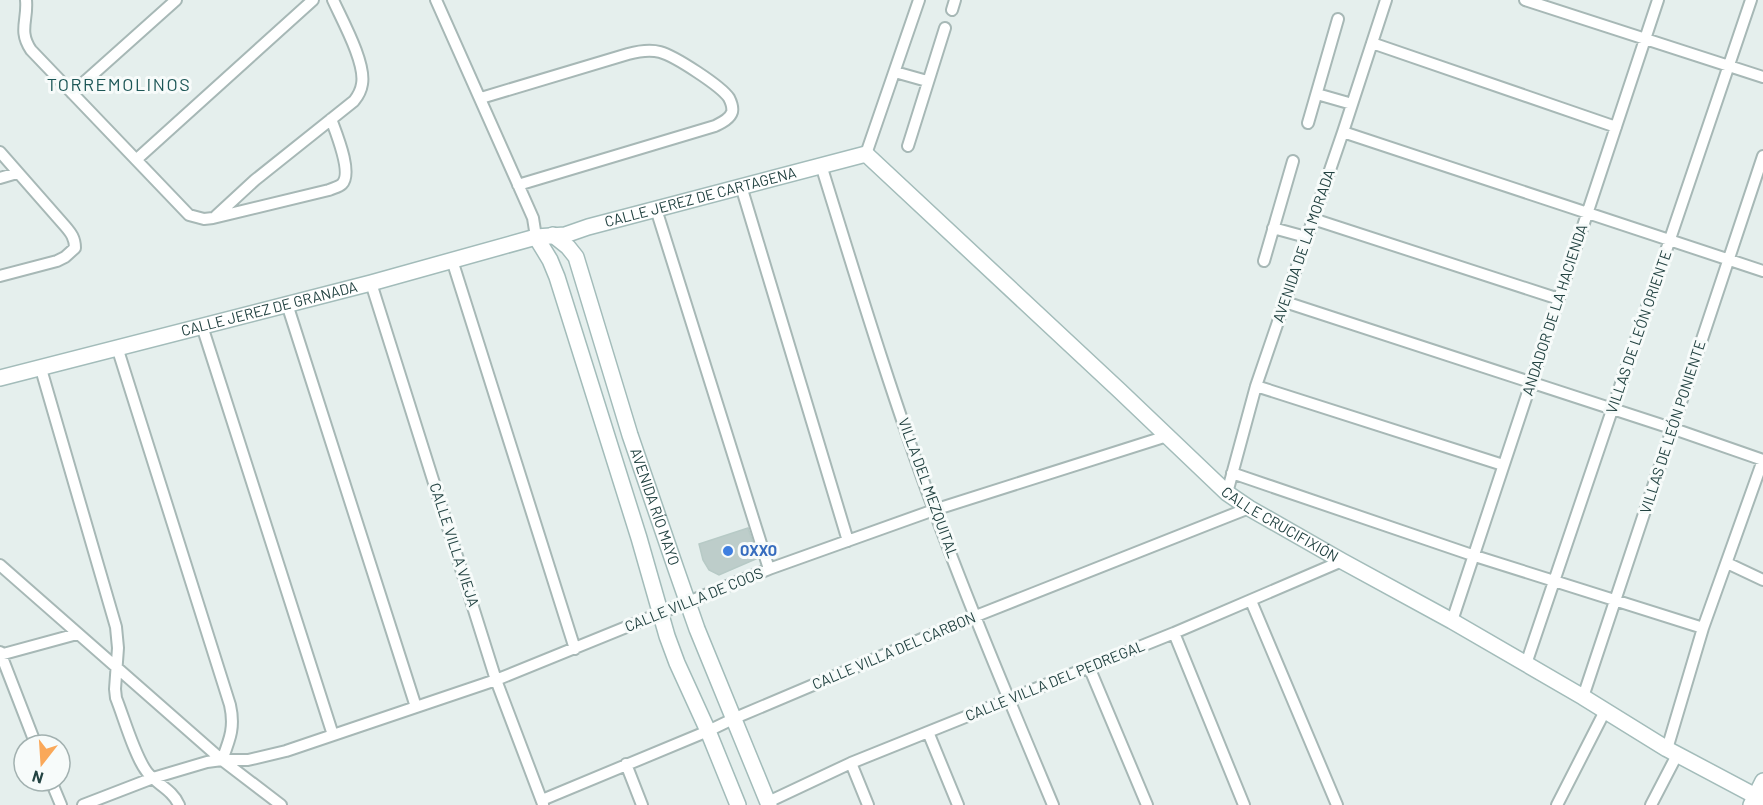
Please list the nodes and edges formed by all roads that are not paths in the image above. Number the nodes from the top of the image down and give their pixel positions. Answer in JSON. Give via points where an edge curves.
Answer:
{"nodes":[{"id":1,"x":36,"y":0,"type":"edge"},
{"id":2,"x":176,"y":0,"type":"edge"},
{"id":3,"x":313,"y":0,"type":"edge"},
{"id":4,"x":333,"y":0,"type":"edge"},
{"id":5,"x":436,"y":0,"type":"edge"},
{"id":6,"x":919,"y":0,"type":"edge"},
{"id":7,"x":1386,"y":0,"type":"edge"},
{"id":8,"x":1525,"y":0,"type":"edge"},
{"id":9,"x":1658,"y":0,"type":"edge"},
{"id":10,"x":1751,"y":0,"type":"edge"},
{"id":11,"x":26,"y":4,"type":"edge"},
{"id":12,"x":1338,"y":18,"type":"dead end"},
{"id":13,"x":945,"y":28,"type":"dead end"},
{"id":14,"x":1646,"y":39,"type":"junction"},
{"id":15,"x":1372,"y":43,"type":"junction"},
{"id":16,"x":1730,"y":67,"type":"junction"},
{"id":17,"x":895,"y":72,"type":"junction"},
{"id":18,"x":1763,"y":77,"type":"edge"},
{"id":19,"x":927,"y":81,"type":"junction"},
{"id":20,"x":72,"y":93,"type":"junction"},
{"id":21,"x":1317,"y":94,"type":"junction"},
{"id":22,"x":481,"y":98,"type":"junction"},
{"id":23,"x":1352,"y":104,"type":"junction"},
{"id":24,"x":332,"y":119,"type":"junction"},
{"id":25,"x":1308,"y":123,"type":"dead end"},
{"id":26,"x":1616,"y":127,"type":"junction"},
{"id":27,"x":1343,"y":132,"type":"junction"},
{"id":28,"x":908,"y":146,"type":"dead end"},
{"id":29,"x":0,"y":152,"type":"edge"},
{"id":30,"x":866,"y":154,"type":"junction"},
{"id":31,"x":1763,"y":156,"type":"edge"},
{"id":32,"x":137,"y":159,"type":"junction"},
{"id":33,"x":1293,"y":162,"type":"dead end"},
{"id":34,"x":821,"y":165,"type":"junction"},
{"id":35,"x":17,"y":173,"type":"junction"},
{"id":36,"x":0,"y":178,"type":"edge"},
{"id":37,"x":518,"y":185,"type":"junction"},
{"id":38,"x":741,"y":186,"type":"junction"},
{"id":39,"x":656,"y":209,"type":"junction"},
{"id":40,"x":1587,"y":212,"type":"junction"},
{"id":41,"x":213,"y":218,"type":"junction"},
{"id":42,"x":533,"y":218,"type":"junction"},
{"id":43,"x":1312,"y":219,"type":"junction"},
{"id":44,"x":1273,"y":228,"type":"junction"},
{"id":45,"x":553,"y":236,"type":"junction"},
{"id":46,"x":536,"y":237,"type":"junction"},
{"id":47,"x":1306,"y":237,"type":"junction"},
{"id":48,"x":1670,"y":241,"type":"junction"},
{"id":49,"x":452,"y":260,"type":"junction"},
{"id":50,"x":1728,"y":260,"type":"junction"},
{"id":51,"x":1264,"y":261,"type":"dead end"},
{"id":52,"x":1763,"y":271,"type":"edge"},
{"id":53,"x":0,"y":276,"type":"edge"},
{"id":54,"x":371,"y":283,"type":"junction"},
{"id":55,"x":1559,"y":299,"type":"junction"},
{"id":56,"x":1285,"y":302,"type":"junction"},
{"id":57,"x":287,"y":304,"type":"junction"},
{"id":58,"x":202,"y":326,"type":"junction"},
{"id":59,"x":117,"y":347,"type":"junction"},
{"id":60,"x":40,"y":369,"type":"junction"},
{"id":61,"x":0,"y":378,"type":"edge"},
{"id":62,"x":1530,"y":382,"type":"junction"},
{"id":63,"x":1256,"y":386,"type":"junction"},
{"id":64,"x":1613,"y":409,"type":"junction"},
{"id":65,"x":1674,"y":429,"type":"junction"},
{"id":66,"x":1167,"y":436,"type":"junction"},
{"id":67,"x":1763,"y":460,"type":"edge"},
{"id":68,"x":1503,"y":465,"type":"junction"},
{"id":69,"x":1232,"y":473,"type":"junction"},
{"id":70,"x":1759,"y":483,"type":"edge"},
{"id":71,"x":1227,"y":493,"type":"junction"},
{"id":72,"x":1249,"y":508,"type":"junction"},
{"id":73,"x":934,"y":510,"type":"junction"},
{"id":74,"x":848,"y":541,"type":"junction"},
{"id":75,"x":1475,"y":556,"type":"junction"},
{"id":76,"x":1342,"y":561,"type":"junction"},
{"id":77,"x":1727,"y":563,"type":"junction"},
{"id":78,"x":0,"y":565,"type":"edge"},
{"id":79,"x":769,"y":569,"type":"junction"},
{"id":80,"x":1763,"y":580,"type":"edge"},
{"id":81,"x":1555,"y":582,"type":"junction"},
{"id":82,"x":1615,"y":600,"type":"junction"},
{"id":83,"x":687,"y":601,"type":"junction"},
{"id":84,"x":1251,"y":601,"type":"junction"},
{"id":85,"x":659,"y":614,"type":"junction"},
{"id":86,"x":976,"y":616,"type":"junction"},
{"id":87,"x":1452,"y":621,"type":"junction"},
{"id":88,"x":1703,"y":628,"type":"junction"},
{"id":89,"x":1174,"y":633,"type":"junction"},
{"id":90,"x":77,"y":634,"type":"junction"},
{"id":91,"x":575,"y":649,"type":"junction"},
{"id":92,"x":0,"y":654,"type":"edge"},
{"id":93,"x":1526,"y":664,"type":"junction"},
{"id":94,"x":1089,"y":667,"type":"junction"},
{"id":95,"x":117,"y":669,"type":"junction"},
{"id":96,"x":496,"y":680,"type":"junction"},
{"id":97,"x":1583,"y":697,"type":"junction"},
{"id":98,"x":1009,"y":700,"type":"junction"},
{"id":99,"x":416,"y":707,"type":"junction"},
{"id":100,"x":1605,"y":711,"type":"junction"},
{"id":101,"x":735,"y":718,"type":"junction"},
{"id":102,"x":708,"y":731,"type":"junction"},
{"id":103,"x":928,"y":732,"type":"junction"},
{"id":104,"x":31,"y":733,"type":"edge"},
{"id":105,"x":333,"y":735,"type":"junction"},
{"id":106,"x":1672,"y":752,"type":"junction"},
{"id":107,"x":222,"y":760,"type":"junction"},
{"id":108,"x":851,"y":763,"type":"junction"},
{"id":109,"x":626,"y":764,"type":"junction"},
{"id":110,"x":153,"y":778,"type":"junction"},
{"id":111,"x":1763,"y":781,"type":"edge"},
{"id":112,"x":1756,"y":801,"type":"edge"},
{"id":113,"x":543,"y":802,"type":"edge"},
{"id":114,"x":769,"y":803,"type":"edge"},
{"id":115,"x":83,"y":805,"type":"edge"},
{"id":116,"x":179,"y":805,"type":"edge"},
{"id":117,"x":281,"y":805,"type":"edge"},
{"id":118,"x":642,"y":805,"type":"edge"},
{"id":119,"x":738,"y":805,"type":"edge"},
{"id":120,"x":868,"y":805,"type":"edge"},
{"id":121,"x":958,"y":805,"type":"edge"},
{"id":122,"x":1053,"y":805,"type":"edge"},
{"id":123,"x":1147,"y":805,"type":"edge"},
{"id":124,"x":1244,"y":805,"type":"edge"},
{"id":125,"x":1337,"y":805,"type":"edge"},
{"id":126,"x":1557,"y":805,"type":"edge"},
{"id":127,"x":1651,"y":805,"type":"edge"}],
"edges":[{"from":1,"to":11,"type":"street"},
{"from":2,"to":20,"type":"street"},
{"from":3,"to":32,"type":"street"},
{"from":4,"to":24,"type":"street","via":[[363,77],[360,93]]},
{"from":5,"to":22,"type":"street","name":"AVENIDA RÍO MAYO"},
{"from":6,"to":17,"type":"street"},
{"from":7,"to":15,"type":"street","name":"AVENIDA DE LA MORADA"},
{"from":8,"to":14,"type":"street"},
{"from":9,"to":14,"type":"street","name":"ANDADOR DE LA HACIENDA"},
{"from":10,"to":16,"type":"street","name":"VILLAS DE LEÓN ORIENTE"},
{"from":11,"to":20,"type":"street","via":[[26,42]]},
{"from":12,"to":21,"type":"street"},
{"from":13,"to":19,"type":"street"},
{"from":14,"to":16,"type":"street"},
{"from":14,"to":26,"type":"street","name":"ANDADOR DE LA HACIENDA"},
{"from":15,"to":23,"type":"street","name":"AVENIDA DE LA MORADA"},
{"from":15,"to":26,"type":"street"},
{"from":16,"to":18,"type":"street"},
{"from":16,"to":48,"type":"street","name":"VILLAS DE LEÓN ORIENTE"},
{"from":17,"to":19,"type":"street"},
{"from":17,"to":30,"type":"street"},
{"from":19,"to":28,"type":"street"},
{"from":20,"to":32,"type":"street"},
{"from":21,"to":23,"type":"street"},
{"from":21,"to":25,"type":"street"},
{"from":22,"to":37,"type":"street","name":"AVENIDA RÍO MAYO"},
{"from":22,"to":37,"type":"street","via":[[651,50],[683,63],[723,91],[732,105],[729,117],[715,126]]},
{"from":23,"to":27,"type":"street","name":"AVENIDA DE LA MORADA"},
{"from":24,"to":41,"type":"street"},
{"from":24,"to":41,"type":"street","via":[[345,166],[346,176],[340,185]]},
{"from":26,"to":40,"type":"street","name":"ANDADOR DE LA HACIENDA"},
{"from":27,"to":40,"type":"street"},
{"from":27,"to":43,"type":"street","name":"AVENIDA DE LA MORADA"},
{"from":29,"to":35,"type":"street"},
{"from":30,"to":34,"type":"street","name":"CALLE JEREZ DE CARTAGENA"},
{"from":30,"to":66,"type":"street","name":"CALLE CRUCIFIXIÓN"},
{"from":31,"to":50,"type":"street","name":"VILLAS DE LEÓN PONIENTE"},
{"from":32,"to":41,"type":"street","via":[[189,215]]},
{"from":33,"to":44,"type":"street"},
{"from":34,"to":38,"type":"street","name":"CALLE JEREZ DE CARTAGENA"},
{"from":34,"to":73,"type":"street","name":"VILLA DEL MEZQUITAL"},
{"from":35,"to":36,"type":"street"},
{"from":35,"to":53,"type":"street","via":[[72,235],[75,248],[57,261]]},
{"from":37,"to":42,"type":"street","name":"AVENIDA RÍO MAYO"},
{"from":38,"to":39,"type":"street","name":"CALLE JEREZ DE CARTAGENA"},
{"from":38,"to":74,"type":"street"},
{"from":39,"to":45,"type":"street","name":"CALLE JEREZ DE CARTAGENA"},
{"from":39,"to":79,"type":"street"},
{"from":40,"to":48,"type":"street"},
{"from":40,"to":55,"type":"street","name":"ANDADOR DE LA HACIENDA"},
{"from":42,"to":45,"type":"street","name":"AVENIDA RÍO MAYO"},
{"from":42,"to":46,"type":"street","name":"AVENIDA RÍO MAYO"},
{"from":43,"to":47,"type":"street","name":"AVENIDA DE LA MORADA"},
{"from":43,"to":55,"type":"street"},
{"from":44,"to":47,"type":"street"},
{"from":44,"to":51,"type":"street"},
{"from":45,"to":46,"type":"street","name":"CALLE JEREZ DE CARTAGENA"},
{"from":45,"to":83,"type":"street","name":"AVENIDA RÍO MAYO","via":[[576,257],[630,435]]},
{"from":46,"to":49,"type":"street","name":"CALLE JEREZ DE GRANADA"},
{"from":46,"to":85,"type":"street","name":"AVENIDA RÍO MAYO","via":[[563,295]]},
{"from":47,"to":56,"type":"street","name":"AVENIDA DE LA MORADA"},
{"from":48,"to":50,"type":"street"},
{"from":48,"to":64,"type":"street","name":"VILLAS DE LEÓN ORIENTE"},
{"from":49,"to":54,"type":"street","name":"CALLE JEREZ DE GRANADA"},
{"from":49,"to":91,"type":"street"},
{"from":50,"to":52,"type":"street"},
{"from":50,"to":65,"type":"street","name":"VILLAS DE LEÓN PONIENTE"},
{"from":54,"to":57,"type":"street","name":"CALLE JEREZ DE GRANADA"},
{"from":54,"to":96,"type":"street","name":"CALLE VILLA VIEJA"},
{"from":55,"to":62,"type":"street","name":"ANDADOR DE LA HACIENDA"},
{"from":56,"to":62,"type":"street"},
{"from":56,"to":63,"type":"street","name":"AVENIDA DE LA MORADA"},
{"from":57,"to":58,"type":"street","name":"CALLE JEREZ DE GRANADA"},
{"from":57,"to":99,"type":"street"},
{"from":58,"to":59,"type":"street","name":"CALLE JEREZ DE GRANADA"},
{"from":58,"to":105,"type":"street"},
{"from":59,"to":60,"type":"street","name":"CALLE JEREZ DE GRANADA"},
{"from":59,"to":107,"type":"street","via":[[230,705],[233,726]]},
{"from":60,"to":61,"type":"street","name":"CALLE JEREZ DE GRANADA"},
{"from":60,"to":95,"type":"street","via":[[116,627]]},
{"from":62,"to":64,"type":"street"},
{"from":62,"to":68,"type":"street","name":"ANDADOR DE LA HACIENDA"},
{"from":63,"to":68,"type":"street"},
{"from":63,"to":69,"type":"street","name":"AVENIDA DE LA MORADA"},
{"from":64,"to":65,"type":"street"},
{"from":64,"to":81,"type":"street","name":"VILLAS DE LEÓN ORIENTE"},
{"from":65,"to":67,"type":"street"},
{"from":65,"to":82,"type":"street","name":"VILLAS DE LEÓN PONIENTE"},
{"from":66,"to":71,"type":"street","name":"CALLE CRUCIFIXIÓN"},
{"from":66,"to":73,"type":"street","name":"CALLE VILLA DE COOS"},
{"from":67,"to":70,"type":"street"},
{"from":68,"to":75,"type":"street","name":"ANDADOR DE LA HACIENDA"},
{"from":69,"to":71,"type":"street","name":"AVENIDA DE LA MORADA"},
{"from":69,"to":75,"type":"street"},
{"from":70,"to":77,"type":"street"},
{"from":71,"to":72,"type":"street","name":"CALLE CRUCIFIXIÓN"},
{"from":72,"to":76,"type":"street","name":"CALLE CRUCIFIXIÓN"},
{"from":72,"to":86,"type":"street","name":"CALLE VILLA DEL CARBON"},
{"from":73,"to":74,"type":"street","name":"CALLE VILLA DE COOS"},
{"from":73,"to":86,"type":"street","name":"VILLA DEL MEZQUITAL"},
{"from":74,"to":79,"type":"street","name":"CALLE VILLA DE COOS"},
{"from":75,"to":81,"type":"street"},
{"from":75,"to":87,"type":"street","name":"ANDADOR DE LA HACIENDA"},
{"from":76,"to":84,"type":"street","name":"CALLE VILLA DEL PEDREGAL"},
{"from":76,"to":87,"type":"street","name":"CALLE CRUCIFIXIÓN"},
{"from":77,"to":80,"type":"street"},
{"from":77,"to":88,"type":"street"},
{"from":78,"to":90,"type":"street"},
{"from":79,"to":83,"type":"street","name":"CALLE VILLA DE COOS"},
{"from":81,"to":82,"type":"street"},
{"from":81,"to":93,"type":"street","name":"VILLAS DE LEÓN ORIENTE"},
{"from":82,"to":88,"type":"street"},
{"from":82,"to":97,"type":"street","name":"VILLAS DE LEÓN PONIENTE"},
{"from":83,"to":85,"type":"street","name":"CALLE VILLA DE COOS"},
{"from":83,"to":101,"type":"street","name":"AVENIDA RÍO MAYO"},
{"from":84,"to":89,"type":"street","name":"CALLE VILLA DEL PEDREGAL"},
{"from":84,"to":125,"type":"street"},
{"from":85,"to":91,"type":"street","name":"CALLE VILLA DE COOS"},
{"from":85,"to":102,"type":"street","name":"AVENIDA RÍO MAYO"},
{"from":86,"to":98,"type":"street","name":"VILLA DEL MEZQUITAL"},
{"from":86,"to":101,"type":"street","name":"CALLE VILLA DEL CARBON"},
{"from":87,"to":93,"type":"street","name":"CALLE CRUCIFIXIÓN"},
{"from":88,"to":106,"type":"street"},
{"from":89,"to":94,"type":"street","name":"CALLE VILLA DEL PEDREGAL"},
{"from":89,"to":124,"type":"street"},
{"from":90,"to":92,"type":"street"},
{"from":90,"to":95,"type":"street"},
{"from":91,"to":96,"type":"street","name":"CALLE VILLA DE COOS"},
{"from":92,"to":104,"type":"street"},
{"from":93,"to":97,"type":"street","name":"CALLE CRUCIFIXIÓN"},
{"from":94,"to":98,"type":"street","name":"CALLE VILLA DEL PEDREGAL"},
{"from":94,"to":123,"type":"street"},
{"from":95,"to":107,"type":"street"},
{"from":95,"to":110,"type":"street","via":[[116,698],[141,763]]},
{"from":96,"to":99,"type":"street","name":"CALLE VILLA DE COOS"},
{"from":96,"to":113,"type":"street","name":"CALLE VILLA VIEJA"},
{"from":97,"to":100,"type":"street","name":"CALLE CRUCIFIXIÓN"},
{"from":98,"to":103,"type":"street","name":"CALLE VILLA DEL PEDREGAL"},
{"from":98,"to":122,"type":"street","name":"VILLA DEL MEZQUITAL"},
{"from":99,"to":105,"type":"street","name":"CALLE VILLA DE COOS"},
{"from":100,"to":106,"type":"street","name":"CALLE CRUCIFIXIÓN"},
{"from":100,"to":126,"type":"street"},
{"from":101,"to":102,"type":"street","name":"CALLE VILLA DEL CARBON"},
{"from":101,"to":114,"type":"street","name":"AVENIDA RÍO MAYO"},
{"from":102,"to":109,"type":"street","name":"CALLE VILLA DEL CARBON"},
{"from":102,"to":119,"type":"street","name":"AVENIDA RÍO MAYO"},
{"from":103,"to":108,"type":"street","name":"CALLE VILLA DEL PEDREGAL"},
{"from":103,"to":121,"type":"street"},
{"from":105,"to":107,"type":"street","name":"CALLE VILLA DE COOS","via":[[263,758]]},
{"from":106,"to":112,"type":"street","name":"CALLE CRUCIFIXIÓN"},
{"from":106,"to":127,"type":"street"},
{"from":107,"to":110,"type":"street","name":"CALLE VILLA DE COOS"},
{"from":107,"to":117,"type":"street"},
{"from":108,"to":114,"type":"street","name":"CALLE VILLA DEL PEDREGAL"},
{"from":108,"to":120,"type":"street"},
{"from":109,"to":113,"type":"street","name":"CALLE VILLA DEL CARBON"},
{"from":109,"to":118,"type":"street"},
{"from":110,"to":115,"type":"street","name":"CALLE VILLA DE COOS"},
{"from":110,"to":116,"type":"street","via":[[171,791]]},
{"from":111,"to":112,"type":"street"}]}
